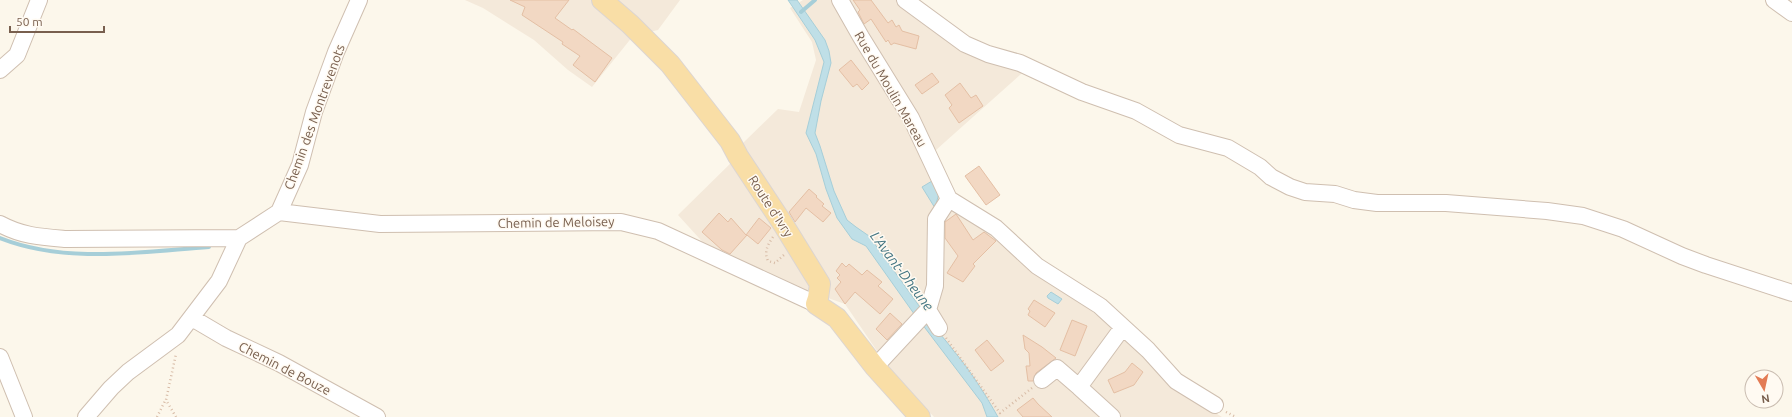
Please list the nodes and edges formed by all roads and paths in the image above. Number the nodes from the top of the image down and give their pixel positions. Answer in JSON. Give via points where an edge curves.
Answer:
{"nodes":[{"id":1,"x":40,"y":0,"type":"edge"},
{"id":2,"x":359,"y":0,"type":"edge"},
{"id":3,"x":602,"y":0,"type":"edge"},
{"id":4,"x":840,"y":0,"type":"edge"},
{"id":5,"x":906,"y":0,"type":"edge"},
{"id":6,"x":1774,"y":0,"type":"edge"},
{"id":7,"x":1792,"y":13,"type":"edge"},
{"id":8,"x":0,"y":70,"type":"edge"},
{"id":9,"x":949,"y":199,"type":"junction"},
{"id":10,"x":279,"y":212,"type":"junction"},
{"id":11,"x":0,"y":224,"type":"edge"},
{"id":12,"x":788,"y":232,"type":"junction"},
{"id":13,"x":239,"y":238,"type":"junction"},
{"id":14,"x":1792,"y":293,"type":"edge"},
{"id":15,"x":816,"y":304,"type":"junction"},
{"id":16,"x":924,"y":315,"type":"junction"},
{"id":17,"x":192,"y":318,"type":"junction"},
{"id":18,"x":1123,"y":327,"type":"junction"},
{"id":19,"x":939,"y":328,"type":"joint"},
{"id":20,"x":178,"y":335,"type":"junction"},
{"id":21,"x":0,"y":357,"type":"edge"},
{"id":22,"x":874,"y":367,"type":"junction"},
{"id":23,"x":1042,"y":380,"type":"joint"},
{"id":24,"x":1079,"y":387,"type":"junction"},
{"id":25,"x":166,"y":400,"type":"junction"},
{"id":26,"x":1215,"y":405,"type":"dead end"},
{"id":27,"x":24,"y":417,"type":"edge"},
{"id":28,"x":86,"y":417,"type":"edge"},
{"id":29,"x":157,"y":417,"type":"edge"},
{"id":30,"x":176,"y":417,"type":"edge"},
{"id":31,"x":377,"y":417,"type":"edge"},
{"id":32,"x":920,"y":417,"type":"edge"},
{"id":33,"x":1112,"y":417,"type":"edge"}],
"edges":[{"from":1,"to":8,"type":"street","via":[[17,55]]},
{"from":2,"to":10,"type":"street","name":"Chemin des Montrevenots","via":[[336,52],[314,112],[300,165]]},
{"from":3,"to":12,"type":"main road","name":"Route d'Ivry","via":[[670,64],[730,141]]},
{"from":4,"to":9,"type":"street","name":"Rue du Moulin Mareau","via":[[911,118]]},
{"from":5,"to":14,"type":"street","via":[[965,44],[1020,63],[1082,92],[1136,112],[1178,134],[1228,148],[1272,177],[1305,192],[1335,194],[1377,203],[1446,203],[1583,216],[1623,229],[1706,265]]},
{"from":6,"to":7,"type":"street"},
{"from":9,"to":16,"type":"street","via":[[936,219],[935,286]]},
{"from":9,"to":18,"type":"street","via":[[996,228],[1037,266],[1100,306]]},
{"from":10,"to":13,"type":"street"},
{"from":10,"to":15,"type":"street","name":"Chemin de Meloisey","via":[[380,224],[621,222],[658,231]]},
{"from":11,"to":13,"type":"street","via":[[14,232],[66,239]]},
{"from":12,"to":12,"type":"path","via":[[768,244],[765,254],[768,262],[775,263],[783,257]]},
{"from":12,"to":15,"type":"main road","name":"Route d'Ivry","via":[[820,284]]},
{"from":13,"to":17,"type":"street","via":[[219,281]]},
{"from":15,"to":22,"type":"main road","via":[[837,318]]},
{"from":16,"to":19,"type":"street"},
{"from":16,"to":22,"type":"street"},
{"from":17,"to":20,"type":"street"},
{"from":17,"to":31,"type":"street","name":"Chemin de Bouze"},
{"from":18,"to":24,"type":"street"},
{"from":18,"to":26,"type":"street","via":[[1176,381]]},
{"from":19,"to":23,"type":"path","via":[[1000,413]]},
{"from":20,"to":25,"type":"path","via":[[176,357]]},
{"from":20,"to":28,"type":"street","via":[[128,372]]},
{"from":21,"to":27,"type":"street"},
{"from":22,"to":32,"type":"main road"},
{"from":23,"to":24,"type":"street","via":[[1057,368]]},
{"from":24,"to":33,"type":"street"},
{"from":25,"to":29,"type":"path"},
{"from":25,"to":30,"type":"path"}]}
